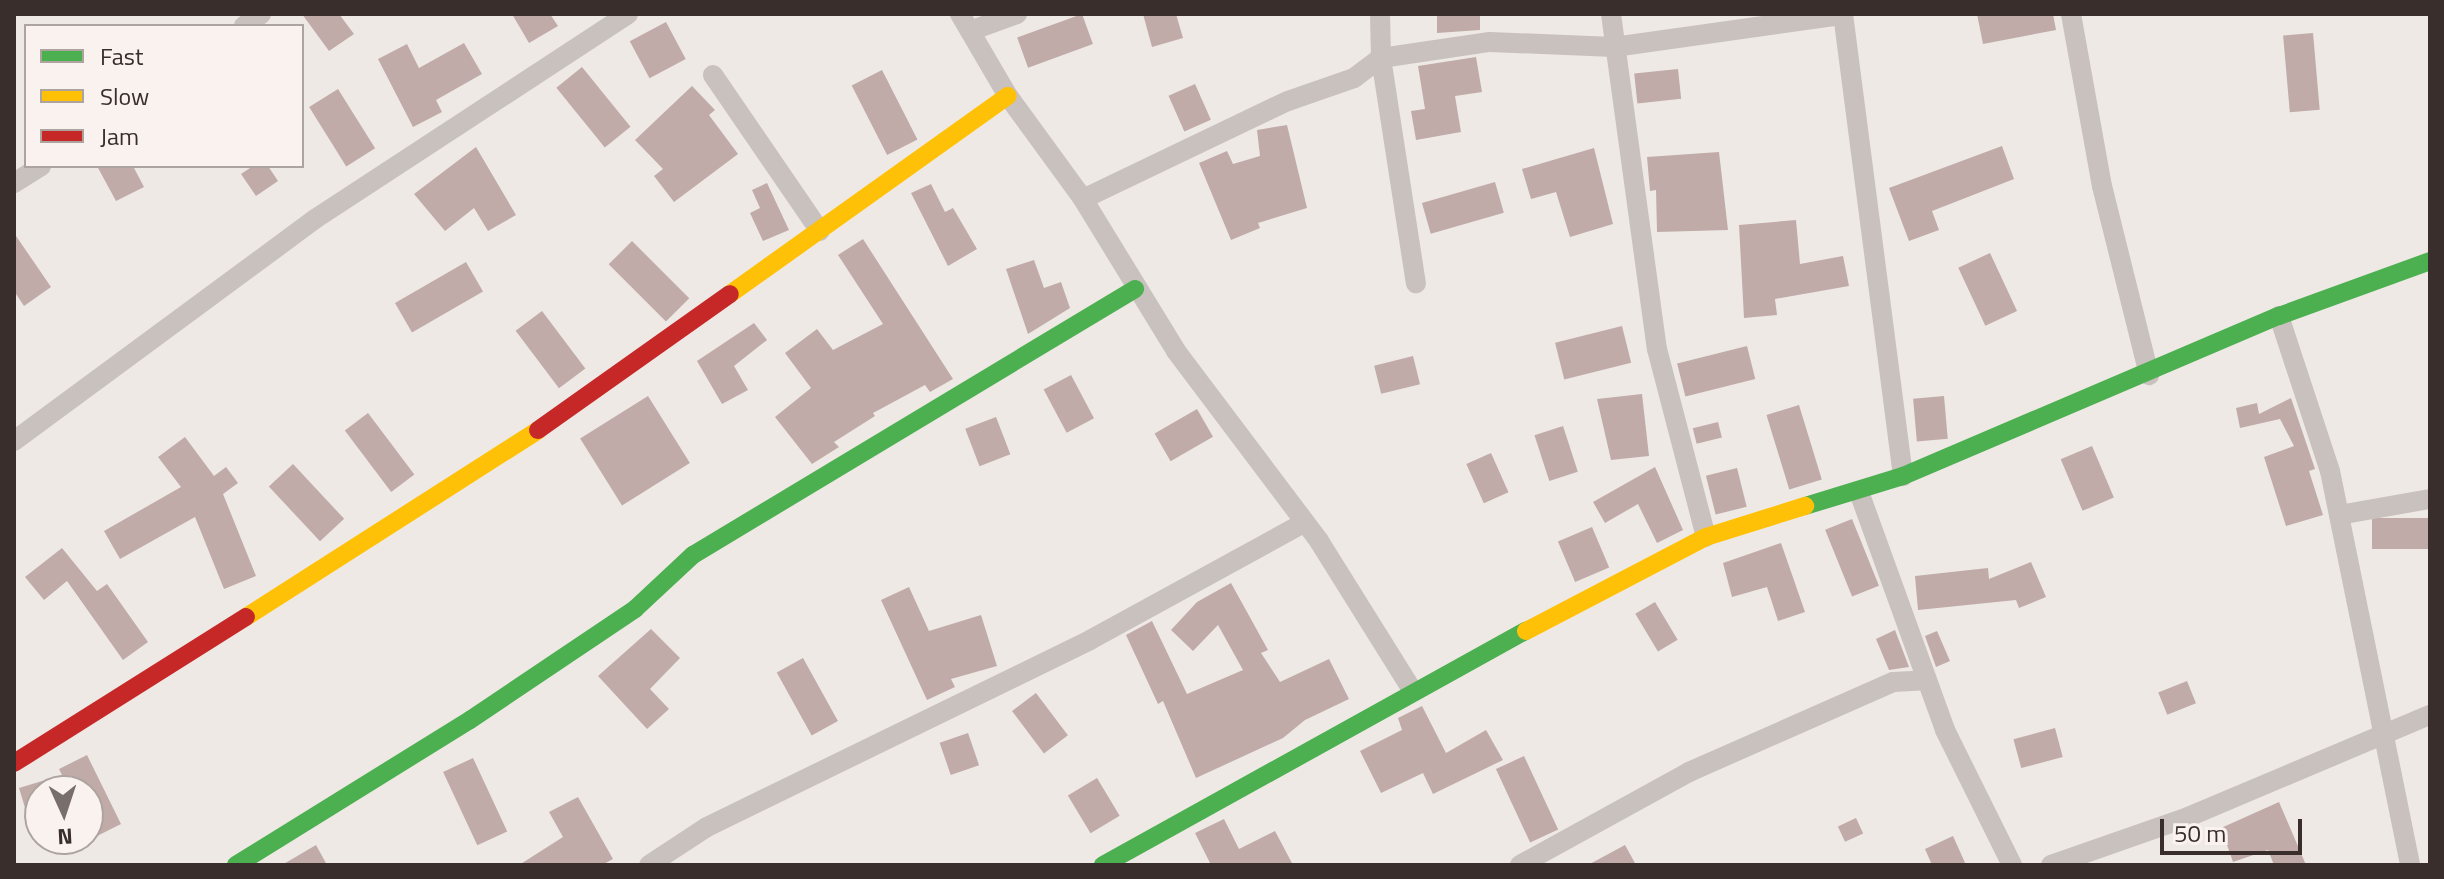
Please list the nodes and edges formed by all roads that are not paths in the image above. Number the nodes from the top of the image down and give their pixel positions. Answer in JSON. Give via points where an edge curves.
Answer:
{"nodes":[{"id":1,"x":628,"y":14,"type":"edge"},
{"id":2,"x":1017,"y":14,"type":"edge"},
{"id":3,"x":1380,"y":14,"type":"edge"},
{"id":4,"x":1611,"y":14,"type":"edge"},
{"id":5,"x":1843,"y":14,"type":"edge"},
{"id":6,"x":2071,"y":14,"type":"edge"},
{"id":7,"x":965,"y":22,"type":"edge"},
{"id":8,"x":1614,"y":47,"type":"junction"},
{"id":9,"x":1381,"y":58,"type":"junction"},
{"id":10,"x":713,"y":75,"type":"dead end"},
{"id":11,"x":1008,"y":96,"type":"junction"},
{"id":12,"x":38,"y":168,"type":"edge"},
{"id":13,"x":14,"y":183,"type":"edge"},
{"id":14,"x":1083,"y":199,"type":"junction"},
{"id":15,"x":820,"y":231,"type":"junction"},
{"id":16,"x":2430,"y":261,"type":"edge"},
{"id":17,"x":1416,"y":283,"type":"dead end"},
{"id":18,"x":1135,"y":289,"type":"junction"},
{"id":19,"x":2279,"y":316,"type":"junction"},
{"id":20,"x":2149,"y":375,"type":"junction"},
{"id":21,"x":14,"y":441,"type":"edge"},
{"id":22,"x":1903,"y":476,"type":"junction"},
{"id":23,"x":1859,"y":492,"type":"junction"},
{"id":24,"x":2430,"y":499,"type":"edge"},
{"id":25,"x":2339,"y":515,"type":"junction"},
{"id":26,"x":1304,"y":523,"type":"junction"},
{"id":27,"x":1706,"y":537,"type":"junction"},
{"id":28,"x":1926,"y":680,"type":"junction"},
{"id":29,"x":1412,"y":690,"type":"junction"},
{"id":30,"x":2430,"y":715,"type":"edge"},
{"id":31,"x":2386,"y":732,"type":"junction"},
{"id":32,"x":14,"y":763,"type":"edge"},
{"id":33,"x":236,"y":865,"type":"edge"},
{"id":34,"x":649,"y":865,"type":"edge"},
{"id":35,"x":1103,"y":865,"type":"edge"},
{"id":36,"x":1520,"y":865,"type":"edge"},
{"id":37,"x":2012,"y":865,"type":"edge"},
{"id":38,"x":2051,"y":865,"type":"edge"},
{"id":39,"x":2410,"y":865,"type":"edge"}],
"edges":[{"from":1,"to":21,"type":"street","via":[[315,219]]},
{"from":2,"to":7,"type":"street"},
{"from":3,"to":9,"type":"street"},
{"from":4,"to":8,"type":"street"},
{"from":5,"to":8,"type":"street"},
{"from":5,"to":22,"type":"street"},
{"from":6,"to":20,"type":"street","via":[[2102,186]]},
{"from":7,"to":11,"type":"street"},
{"from":8,"to":9,"type":"street","via":[[1490,42]]},
{"from":8,"to":27,"type":"street","via":[[1657,349]]},
{"from":9,"to":14,"type":"street","via":[[1354,78],[1288,101]]},
{"from":9,"to":17,"type":"street"},
{"from":10,"to":15,"type":"street"},
{"from":11,"to":14,"type":"street"},
{"from":11,"to":15,"type":"street"},
{"from":12,"to":13,"type":"street"},
{"from":14,"to":18,"type":"street"},
{"from":15,"to":32,"type":"street","via":[[488,465]]},
{"from":16,"to":19,"type":"street"},
{"from":18,"to":26,"type":"street"},
{"from":18,"to":33,"type":"street","via":[[693,555],[635,609],[470,720]]},
{"from":19,"to":20,"type":"street"},
{"from":19,"to":25,"type":"street","via":[[2330,471]]},
{"from":20,"to":22,"type":"street"},
{"from":22,"to":23,"type":"street"},
{"from":23,"to":27,"type":"street"},
{"from":23,"to":28,"type":"street"},
{"from":24,"to":25,"type":"street"},
{"from":25,"to":31,"type":"street"},
{"from":26,"to":29,"type":"street"},
{"from":26,"to":34,"type":"street","via":[[1090,640],[707,827]]},
{"from":27,"to":29,"type":"street"},
{"from":28,"to":36,"type":"street","via":[[1893,682],[1689,772]]},
{"from":28,"to":37,"type":"street"},
{"from":29,"to":35,"type":"street"},
{"from":30,"to":31,"type":"street"},
{"from":31,"to":38,"type":"street","via":[[2188,817]]},
{"from":31,"to":39,"type":"street"}]}
